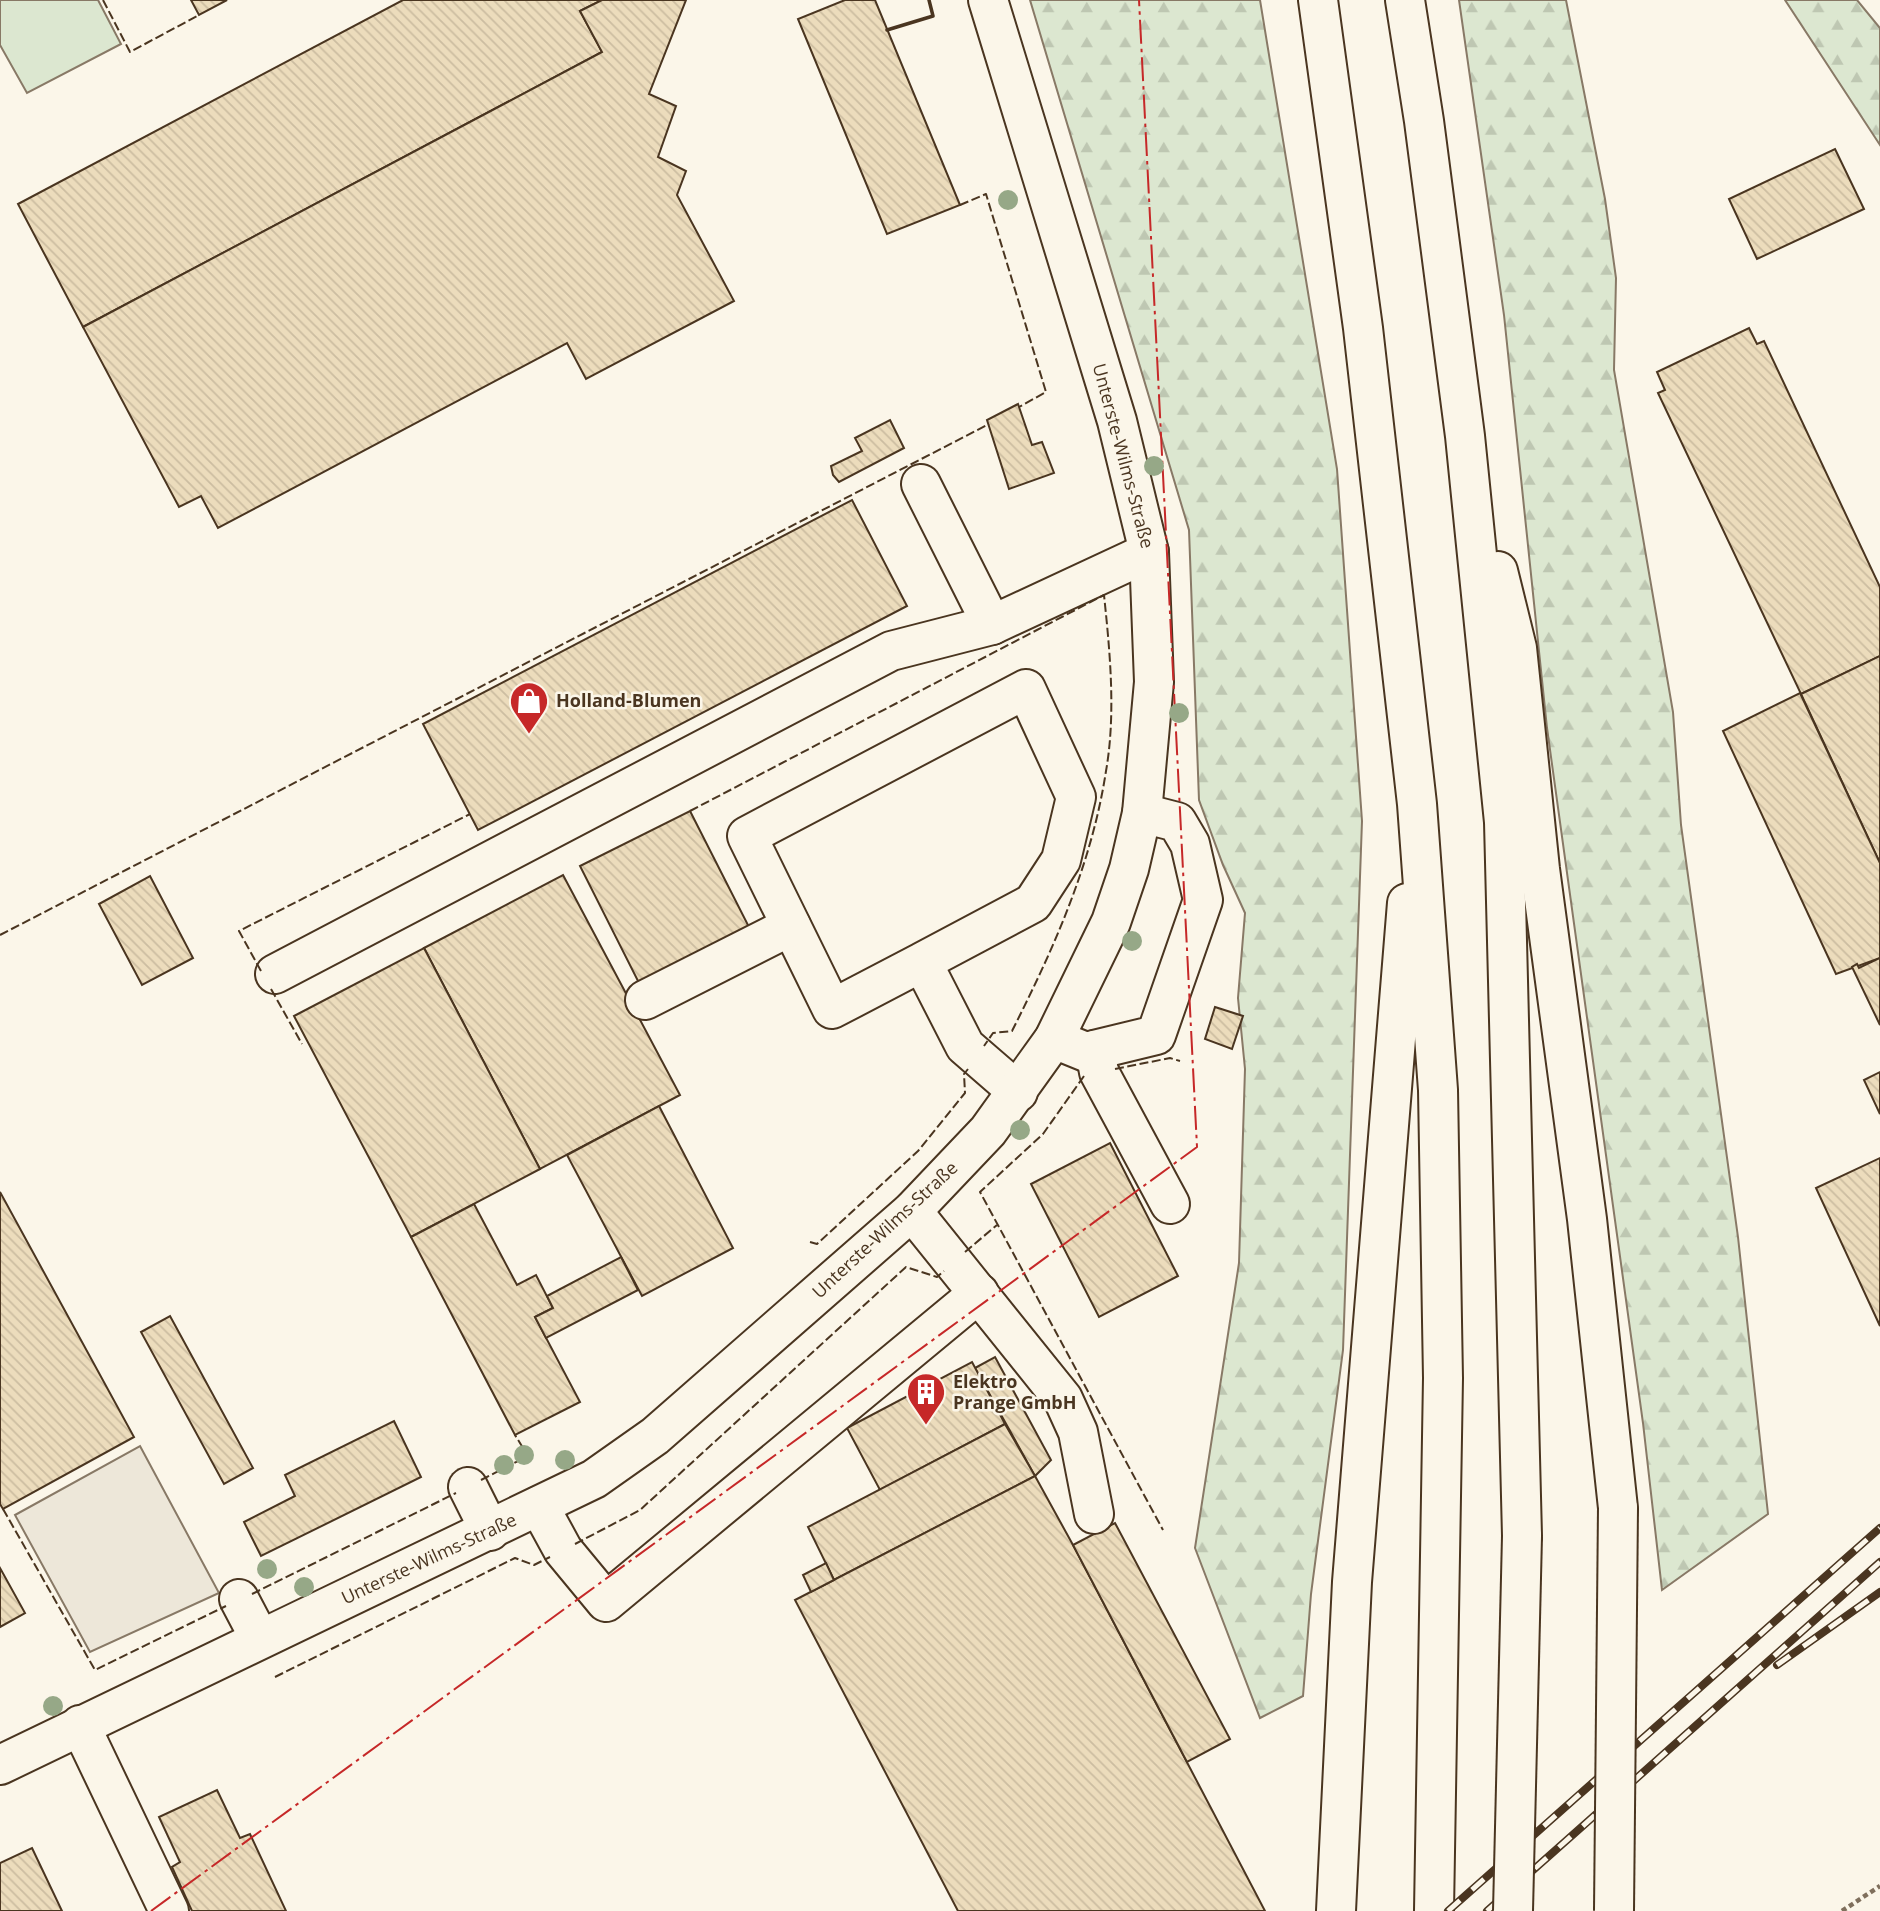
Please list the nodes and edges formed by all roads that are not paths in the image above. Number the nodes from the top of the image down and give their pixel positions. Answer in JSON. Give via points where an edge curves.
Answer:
{"nodes":[{"id":1,"x":988,"y":0,"type":"edge"},
{"id":2,"x":1318,"y":0,"type":"edge"},
{"id":3,"x":1405,"y":0,"type":"edge"},
{"id":4,"x":1465,"y":436,"type":"junction"},
{"id":5,"x":921,"y":484,"type":"dead end"},
{"id":6,"x":1149,"y":552,"type":"junction"},
{"id":7,"x":992,"y":625,"type":"junction"},
{"id":8,"x":1417,"y":804,"type":"junction"},
{"id":9,"x":1142,"y":813,"type":"junction"},
{"id":10,"x":791,"y":926,"type":"junction"},
{"id":11,"x":922,"y":962,"type":"junction"},
{"id":12,"x":275,"y":974,"type":"dead end"},
{"id":13,"x":645,"y":1000,"type":"dead end"},
{"id":14,"x":1054,"y":1039,"type":"junction"},
{"id":15,"x":1095,"y":1050,"type":"junction"},
{"id":16,"x":1018,"y":1092,"type":"junction"},
{"id":17,"x":1170,"y":1204,"type":"dead end"},
{"id":18,"x":912,"y":1211,"type":"junction"},
{"id":19,"x":979,"y":1293,"type":"junction"},
{"id":20,"x":468,"y":1487,"type":"dead end"},
{"id":21,"x":539,"y":1507,"type":"junction"},
{"id":22,"x":1094,"y":1514,"type":"dead end"},
{"id":23,"x":490,"y":1531,"type":"junction"},
{"id":24,"x":239,"y":1599,"type":"dead end"},
{"id":25,"x":260,"y":1639,"type":"junction"},
{"id":26,"x":80,"y":1725,"type":"junction"},
{"id":27,"x":0,"y":1765,"type":"edge"},
{"id":28,"x":169,"y":1911,"type":"edge"},
{"id":29,"x":1336,"y":1911,"type":"edge"},
{"id":30,"x":1434,"y":1911,"type":"edge"},
{"id":31,"x":1513,"y":1911,"type":"edge"},
{"id":32,"x":1614,"y":1911,"type":"edge"}],
"edges":[{"from":1,"to":6,"type":"main road","name":"Unterste-Wilms-Straße","via":[[1117,421]]},
{"from":2,"to":8,"type":"main road","via":[[1363,328]]},
{"from":3,"to":4,"type":"main road"},
{"from":4,"to":31,"type":"main road","bridge":true,"via":[[1504,822],[1522,1536]]},
{"from":4,"to":32,"type":"main road","bridge":true,"via":[[1517,648],[1618,1508]]},
{"from":5,"to":7,"type":"main road"},
{"from":6,"to":7,"type":"main road"},
{"from":6,"to":9,"type":"main road","name":"Unterste-Wilms-Straße","via":[[1154,682]]},
{"from":7,"to":12,"type":"main road","via":[[891,651]]},
{"from":8,"to":29,"type":"main road","via":[[1398,988],[1352,1582]]},
{"from":8,"to":30,"type":"main road","via":[[1438,1090],[1443,1378]]},
{"from":9,"to":14,"type":"main road","name":"Unterste-Wilms-Straße","via":[[1111,922]]},
{"from":9,"to":15,"type":"main road","via":[[1177,822],[1190,844],[1203,900],[1156,1035]]},
{"from":10,"to":11,"type":"main road","via":[[832,1009]]},
{"from":10,"to":11,"type":"main road","via":[[747,836],[1026,689],[1076,797],[1061,860],[1033,903]]},
{"from":10,"to":13,"type":"main road"},
{"from":11,"to":16,"type":"main road","via":[[965,1046]]},
{"from":14,"to":15,"type":"main road","via":[[1086,1052]]},
{"from":14,"to":16,"type":"main road","name":"Unterste-Wilms-Straße"},
{"from":15,"to":17,"type":"main road","via":[[1099,1072]]},
{"from":16,"to":18,"type":"main road","name":"Unterste-Wilms-Straße","via":[[988,1131]]},
{"from":18,"to":19,"type":"main road"},
{"from":18,"to":21,"type":"main road","name":"Unterste-Wilms-Straße","via":[[655,1436],[594,1479]]},
{"from":19,"to":21,"type":"main road","via":[[606,1602],[563,1550]]},
{"from":19,"to":22,"type":"main road","via":[[1063,1399],[1078,1432]]},
{"from":20,"to":23,"type":"main road"},
{"from":21,"to":23,"type":"main road","name":"Unterste-Wilms-Straße"},
{"from":23,"to":25,"type":"main road","name":"Unterste-Wilms-Straße"},
{"from":24,"to":25,"type":"main road"},
{"from":25,"to":26,"type":"main road","name":"Unterste-Wilms-Straße"},
{"from":26,"to":27,"type":"main road","name":"Unterste-Wilms-Straße"},
{"from":26,"to":28,"type":"main road"}]}
